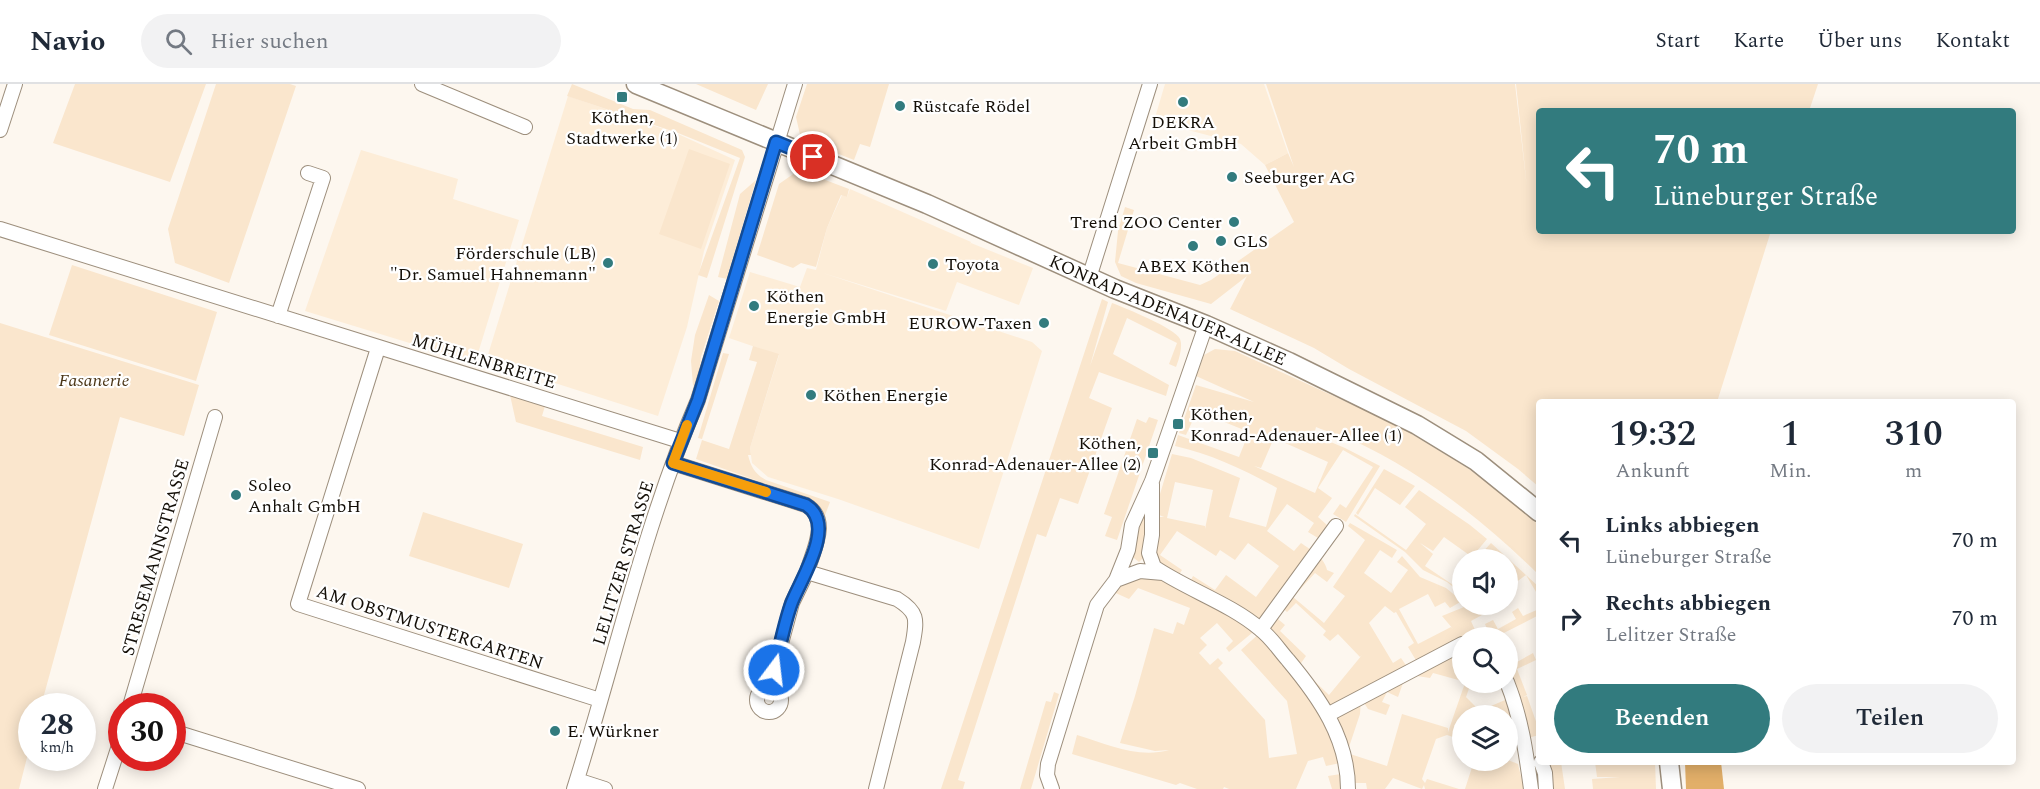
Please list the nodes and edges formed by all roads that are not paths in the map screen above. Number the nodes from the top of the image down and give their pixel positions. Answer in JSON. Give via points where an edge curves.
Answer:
{"nodes":[{"id":1,"x":15,"y":84,"type":"edge"},
{"id":2,"x":422,"y":84,"type":"edge"},
{"id":3,"x":636,"y":84,"type":"edge"},
{"id":4,"x":795,"y":84,"type":"edge"},
{"id":5,"x":1150,"y":84,"type":"edge"},
{"id":6,"x":525,"y":127,"type":"dead end"},
{"id":7,"x":0,"y":130,"type":"edge"},
{"id":8,"x":776,"y":142,"type":"junction"},
{"id":9,"x":308,"y":173,"type":"dead end"},
{"id":10,"x":0,"y":229,"type":"edge"},
{"id":11,"x":1089,"y":278,"type":"junction"},
{"id":12,"x":278,"y":316,"type":"junction"},
{"id":13,"x":1206,"y":325,"type":"junction"},
{"id":14,"x":378,"y":348,"type":"junction"},
{"id":15,"x":215,"y":417,"type":"dead end"},
{"id":16,"x":680,"y":441,"type":"junction"},
{"id":17,"x":673,"y":463,"type":"junction"},
{"id":18,"x":1152,"y":482,"type":"junction"},
{"id":19,"x":1536,"y":510,"type":"edge"},
{"id":20,"x":1336,"y":525,"type":"dead end"},
{"id":21,"x":1128,"y":550,"type":"junction"},
{"id":22,"x":1149,"y":553,"type":"junction"},
{"id":23,"x":1139,"y":563,"type":"junction"},
{"id":24,"x":807,"y":572,"type":"junction"},
{"id":25,"x":1164,"y":573,"type":"junction"},
{"id":26,"x":1116,"y":580,"type":"junction"},
{"id":27,"x":1261,"y":629,"type":"junction"},
{"id":28,"x":1452,"y":649,"type":"edge"},
{"id":29,"x":770,"y":688,"type":"dead end"},
{"id":30,"x":134,"y":693,"type":"edge"},
{"id":31,"x":1511,"y":693,"type":"edge"},
{"id":32,"x":600,"y":700,"type":"junction"},
{"id":33,"x":1329,"y":714,"type":"junction"},
{"id":34,"x":1523,"y":729,"type":"junction"},
{"id":35,"x":186,"y":736,"type":"edge"},
{"id":36,"x":1536,"y":752,"type":"edge"},
{"id":37,"x":1542,"y":765,"type":"edge"},
{"id":38,"x":1669,"y":765,"type":"edge"},
{"id":39,"x":111,"y":771,"type":"edge"},
{"id":40,"x":576,"y":785,"type":"edge"},
{"id":41,"x":339,"y":786,"type":"edge"},
{"id":42,"x":875,"y":787,"type":"edge"},
{"id":43,"x":105,"y":789,"type":"edge"},
{"id":44,"x":358,"y":789,"type":"edge"},
{"id":45,"x":605,"y":789,"type":"edge"},
{"id":46,"x":1052,"y":789,"type":"edge"},
{"id":47,"x":1348,"y":789,"type":"edge"},
{"id":48,"x":1531,"y":789,"type":"edge"},
{"id":49,"x":1546,"y":789,"type":"edge"},
{"id":50,"x":1672,"y":789,"type":"edge"}],
"edges":[{"from":1,"to":7,"type":"street"},
{"from":2,"to":6,"type":"street"},
{"from":3,"to":8,"type":"main road","name":"KONRAD-ADENAUER-ALLEE"},
{"from":4,"to":8,"type":"street","name":"LELITZER STRASSE"},
{"from":5,"to":11,"type":"street"},
{"from":8,"to":11,"type":"main road","name":"KONRAD-ADENAUER-ALLEE","via":[[927,204]]},
{"from":8,"to":16,"type":"street","name":"LELITZER STRASSE","via":[[698,400]]},
{"from":9,"to":12,"type":"street","via":[[322,178]]},
{"from":10,"to":12,"type":"street","name":"MÜHLENBREITE"},
{"from":11,"to":13,"type":"main road","name":"KONRAD-ADENAUER-ALLEE"},
{"from":12,"to":14,"type":"street","name":"MÜHLENBREITE"},
{"from":13,"to":18,"type":"street"},
{"from":13,"to":19,"type":"main road","name":"KONRAD-ADENAUER-ALLEE","via":[[1417,425],[1476,461]]},
{"from":14,"to":16,"type":"street","name":"MÜHLENBREITE"},
{"from":14,"to":32,"type":"street","name":"AM OBSTMUSTERGARTEN","via":[[298,604]]},
{"from":15,"to":30,"type":"street","name":"STRESEMANNSTRASSE"},
{"from":16,"to":17,"type":"street","name":"LELITZER STRASSE"},
{"from":17,"to":24,"type":"street","via":[[814,510],[820,525]]},
{"from":17,"to":32,"type":"street","name":"LELITZER STRASSE"},
{"from":18,"to":21,"type":"street","via":[[1132,525]]},
{"from":18,"to":22,"type":"street"},
{"from":20,"to":27,"type":"street"},
{"from":21,"to":23,"type":"street"},
{"from":21,"to":26,"type":"street"},
{"from":22,"to":23,"type":"street"},
{"from":22,"to":25,"type":"street","via":[[1154,567]]},
{"from":23,"to":25,"type":"street"},
{"from":23,"to":26,"type":"street"},
{"from":24,"to":29,"type":"street","via":[[792,603]]},
{"from":24,"to":42,"type":"street","via":[[897,599],[915,615],[913,642]]},
{"from":25,"to":26,"type":"street","via":[[1140,571]]},
{"from":25,"to":27,"type":"street"},
{"from":26,"to":46,"type":"street","via":[[1097,604],[1088,632],[1048,764]]},
{"from":27,"to":33,"type":"street","via":[[1314,690]]},
{"from":28,"to":33,"type":"street"},
{"from":31,"to":34,"type":"street"},
{"from":32,"to":40,"type":"street","name":"LELITZER STRASSE"},
{"from":33,"to":47,"type":"street","via":[[1345,761]]},
{"from":34,"to":36,"type":"street"},
{"from":34,"to":48,"type":"street"},
{"from":35,"to":41,"type":"street"},
{"from":37,"to":49,"type":"street"},
{"from":38,"to":50,"type":"main road"},
{"from":39,"to":43,"type":"street"},
{"from":40,"to":45,"type":"street","name":"LELITZER STRASSE"},
{"from":41,"to":44,"type":"street"}]}
